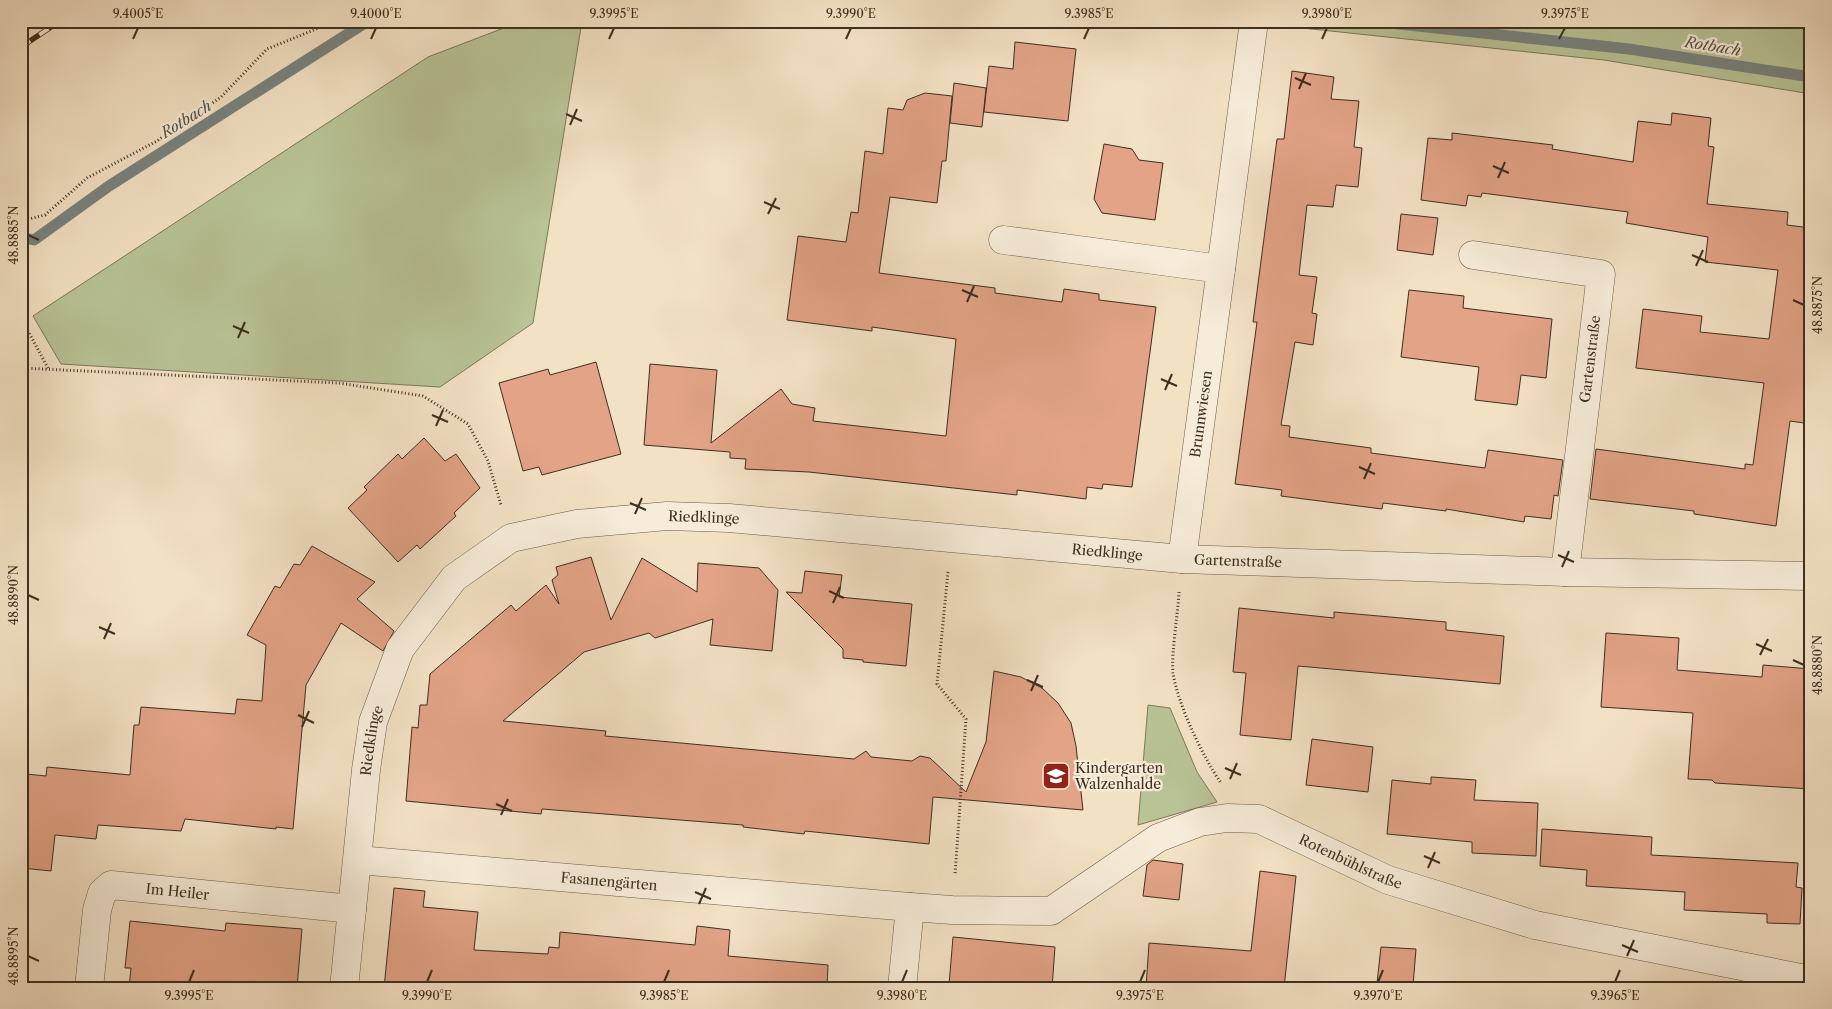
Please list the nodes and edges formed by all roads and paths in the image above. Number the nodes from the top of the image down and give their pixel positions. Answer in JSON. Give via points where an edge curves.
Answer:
{"nodes":[{"id":1,"x":336,"y":21,"type":"edge"},
{"id":2,"x":1052,"y":21,"type":"edge"},
{"id":3,"x":1254,"y":21,"type":"edge"},
{"id":4,"x":1079,"y":24,"type":"dead end"},
{"id":5,"x":21,"y":221,"type":"edge"},
{"id":6,"x":1003,"y":240,"type":"dead end"},
{"id":7,"x":1473,"y":254,"type":"dead end"},
{"id":8,"x":1221,"y":269,"type":"junction"},
{"id":9,"x":21,"y":318,"type":"edge"},
{"id":10,"x":21,"y":368,"type":"edge"},
{"id":11,"x":48,"y":368,"type":"junction"},
{"id":12,"x":951,"y":537,"type":"junction"},
{"id":13,"x":511,"y":538,"type":"junction"},
{"id":14,"x":1182,"y":559,"type":"junction"},
{"id":15,"x":1564,"y":572,"type":"junction"},
{"id":16,"x":1811,"y":576,"type":"edge"},
{"id":17,"x":1221,"y":783,"type":"dead end"},
{"id":18,"x":358,"y":860,"type":"junction"},
{"id":19,"x":910,"y":907,"type":"junction"},
{"id":20,"x":352,"y":909,"type":"junction"},
{"id":21,"x":952,"y":910,"type":"junction"},
{"id":22,"x":1811,"y":980,"type":"edge"},
{"id":23,"x":89,"y":988,"type":"edge"},
{"id":24,"x":344,"y":988,"type":"edge"},
{"id":25,"x":902,"y":988,"type":"edge"}],
"edges":[{"from":1,"to":5,"type":"path","via":[[267,49],[213,102],[157,142],[87,178],[45,215]]},
{"from":2,"to":4,"type":"path"},
{"from":3,"to":8,"type":"street","name":"Brunnwiesen"},
{"from":6,"to":8,"type":"street"},
{"from":7,"to":15,"type":"street","name":"Gartenstraße","via":[[1601,274]]},
{"from":8,"to":14,"type":"street","name":"Brunnwiesen"},
{"from":9,"to":11,"type":"path"},
{"from":10,"to":11,"type":"path"},
{"from":11,"to":13,"type":"path","via":[[339,384],[423,396],[468,424],[488,461]]},
{"from":12,"to":13,"type":"street","name":"Riedklinge","via":[[728,518],[666,516],[577,524]]},
{"from":12,"to":14,"type":"street","name":"Riedklinge"},
{"from":12,"to":21,"type":"path","via":[[937,684],[966,719]]},
{"from":13,"to":18,"type":"street","name":"Riedklinge","via":[[454,578],[400,649],[373,722]]},
{"from":14,"to":15,"type":"street","name":"Gartenstraße"},
{"from":14,"to":17,"type":"path","via":[[1173,673],[1182,703],[1210,767]]},
{"from":15,"to":16,"type":"street","name":"Gartenstraße"},
{"from":18,"to":19,"type":"street","name":"Fasanengärten"},
{"from":18,"to":20,"type":"street"},
{"from":19,"to":21,"type":"street","name":"Rotenbühlstraße"},
{"from":19,"to":25,"type":"street"},
{"from":20,"to":23,"type":"street","name":"Im Heiler","via":[[111,885],[102,893],[97,910]]},
{"from":20,"to":24,"type":"street"},
{"from":21,"to":22,"type":"street","name":"Rotenbühlstraße","via":[[1050,911],[1158,838],[1200,822],[1227,818],[1258,820],[1388,880],[1535,925]]}]}
